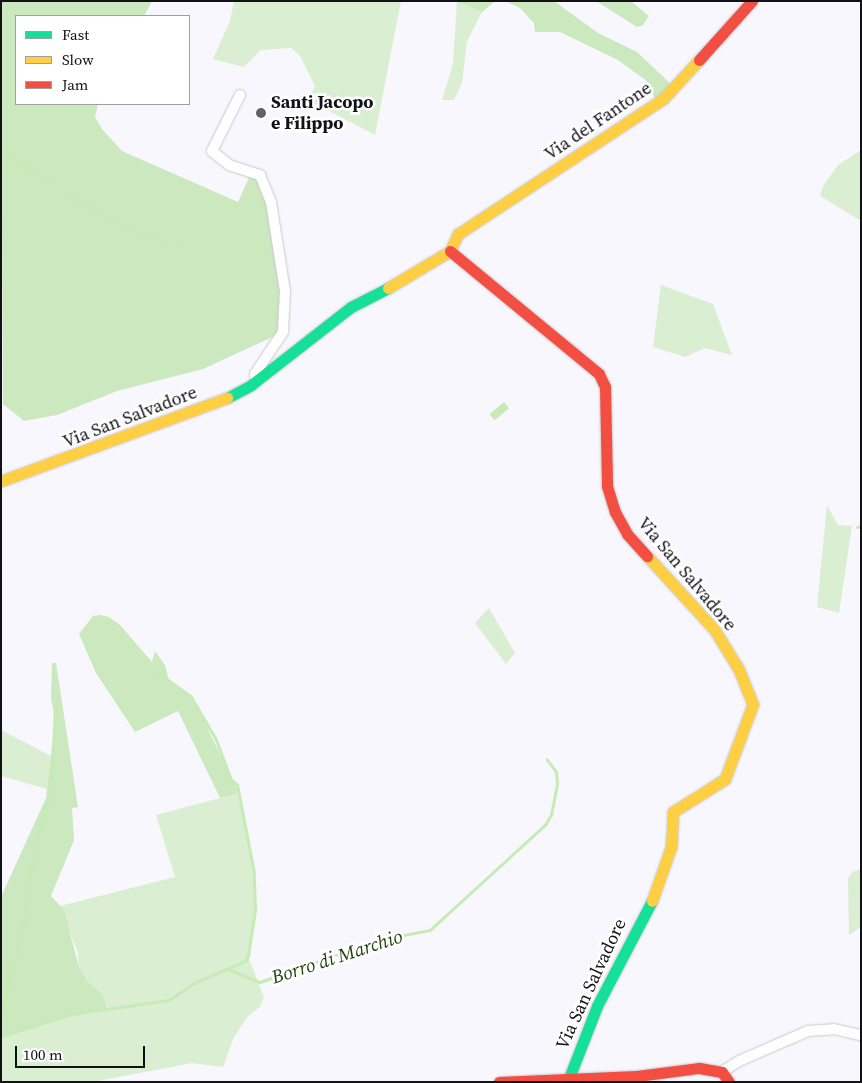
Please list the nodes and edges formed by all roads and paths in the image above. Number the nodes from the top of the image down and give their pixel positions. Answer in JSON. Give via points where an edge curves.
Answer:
{"nodes":[{"id":1,"x":752,"y":1,"type":"edge"},
{"id":2,"x":240,"y":95,"type":"dead end"},
{"id":3,"x":450,"y":250,"type":"junction"},
{"id":4,"x":256,"y":382,"type":"junction"},
{"id":5,"x":1,"y":474,"type":"edge"},
{"id":6,"x":13,"y":476,"type":"junction"},
{"id":7,"x":1,"y":481,"type":"edge"},
{"id":8,"x":861,"y":1035,"type":"edge"},
{"id":9,"x":726,"y":1077,"type":"edge"},
{"id":10,"x":569,"y":1078,"type":"junction"},
{"id":11,"x":499,"y":1082,"type":"edge"}],
"edges":[{"from":1,"to":3,"type":"street","name":"Via del Fantone","via":[[664,100],[458,234]]},
{"from":2,"to":4,"type":"street","via":[[212,151],[229,165],[260,175],[271,202],[285,291],[283,332],[255,374]]},
{"from":3,"to":4,"type":"street","name":"Via San Salvadore","via":[[376,296],[350,307]]},
{"from":3,"to":10,"type":"street","name":"Via San Salvadore","via":[[599,374],[606,387],[607,486],[615,512],[628,534],[714,629],[739,670],[754,704],[724,778],[673,812],[671,847],[653,898],[597,1006]]},
{"from":4,"to":6,"type":"street","name":"Via San Salvadore","via":[[217,403],[109,440],[33,472]]},
{"from":5,"to":6,"type":"street"},
{"from":6,"to":7,"type":"street","name":"Via San Salvadore"},
{"from":8,"to":9,"type":"street","via":[[834,1029],[808,1031],[739,1061]]},
{"from":9,"to":10,"type":"street","via":[[699,1068],[637,1076]]},
{"from":10,"to":11,"type":"street"}]}
